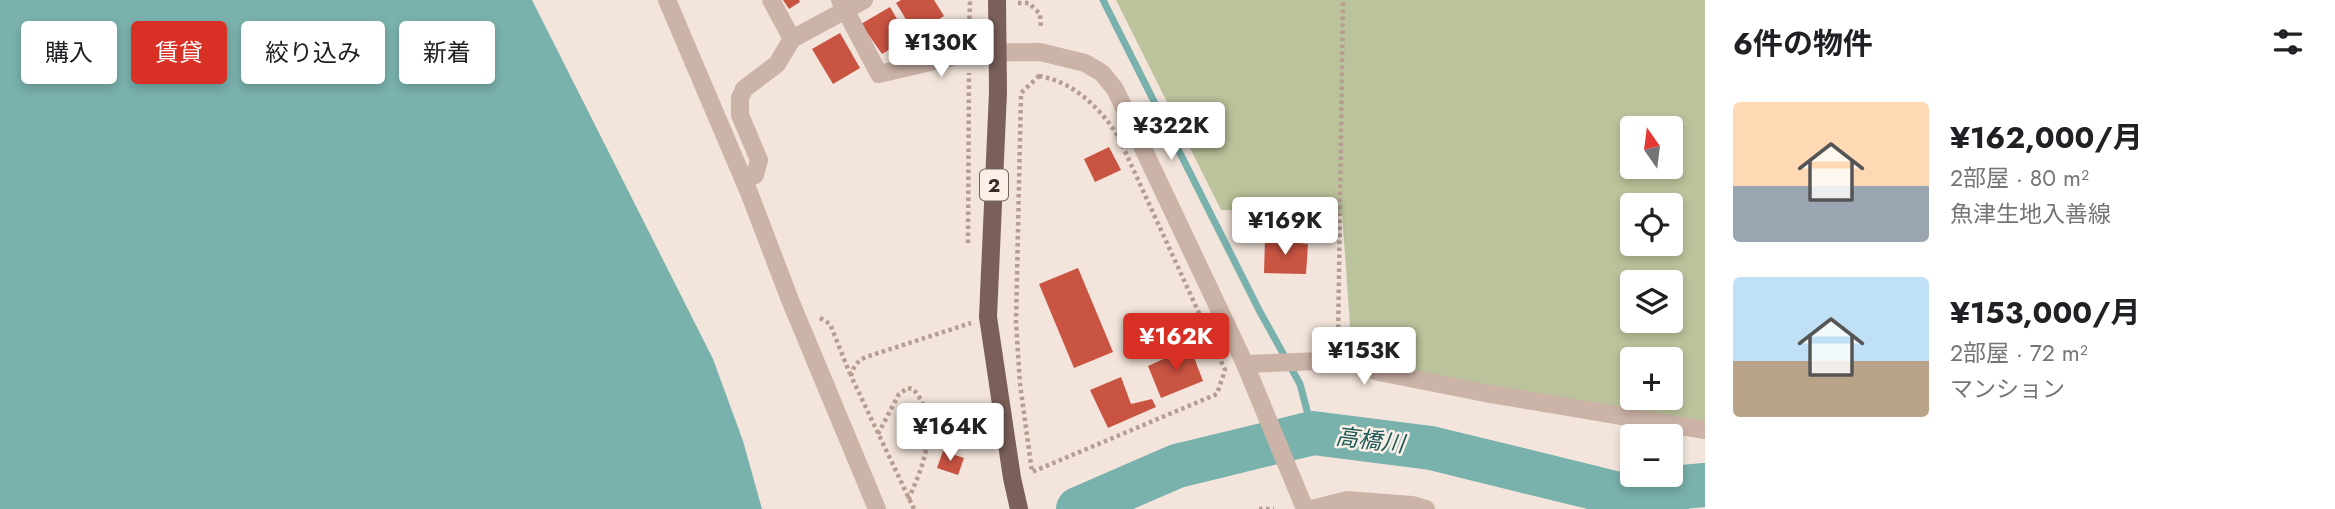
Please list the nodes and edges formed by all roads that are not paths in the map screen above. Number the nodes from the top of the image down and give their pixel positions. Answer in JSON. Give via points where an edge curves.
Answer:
{"nodes":[{"id":1,"x":667,"y":0,"type":"edge"},
{"id":2,"x":771,"y":0,"type":"edge"},
{"id":3,"x":864,"y":0,"type":"edge"},
{"id":4,"x":997,"y":0,"type":"edge"},
{"id":5,"x":842,"y":5,"type":"edge"},
{"id":6,"x":792,"y":39,"type":"junction"},
{"id":7,"x":999,"y":52,"type":"junction"},
{"id":8,"x":744,"y":180,"type":"junction"},
{"id":9,"x":1245,"y":363,"type":"junction"},
{"id":10,"x":1705,"y":430,"type":"edge"},
{"id":11,"x":877,"y":509,"type":"edge"},
{"id":12,"x":1019,"y":509,"type":"edge"},
{"id":13,"x":1305,"y":509,"type":"edge"},
{"id":14,"x":1312,"y":509,"type":"edge"},
{"id":15,"x":1426,"y":509,"type":"edge"}],
"edges":[{"from":1,"to":8,"type":"street"},
{"from":2,"to":6,"type":"street"},
{"from":3,"to":5,"type":"street"},
{"from":4,"to":7,"type":"main road","number":"2"},
{"from":5,"to":6,"type":"street"},
{"from":5,"to":7,"type":"street","via":[[879,74],[969,53]]},
{"from":6,"to":8,"type":"street","via":[[777,64],[744,89],[740,98],[740,115],[759,160],[755,175]]},
{"from":7,"to":9,"type":"street","via":[[1040,52],[1085,63],[1102,73],[1115,89]]},
{"from":7,"to":12,"type":"main road","number":"2","via":[[988,317]]},
{"from":8,"to":11,"type":"street"},
{"from":9,"to":10,"type":"street","via":[[1346,360],[1379,372],[1485,394]]},
{"from":9,"to":13,"type":"street"},
{"from":14,"to":15,"type":"street","via":[[1347,500]]}]}
